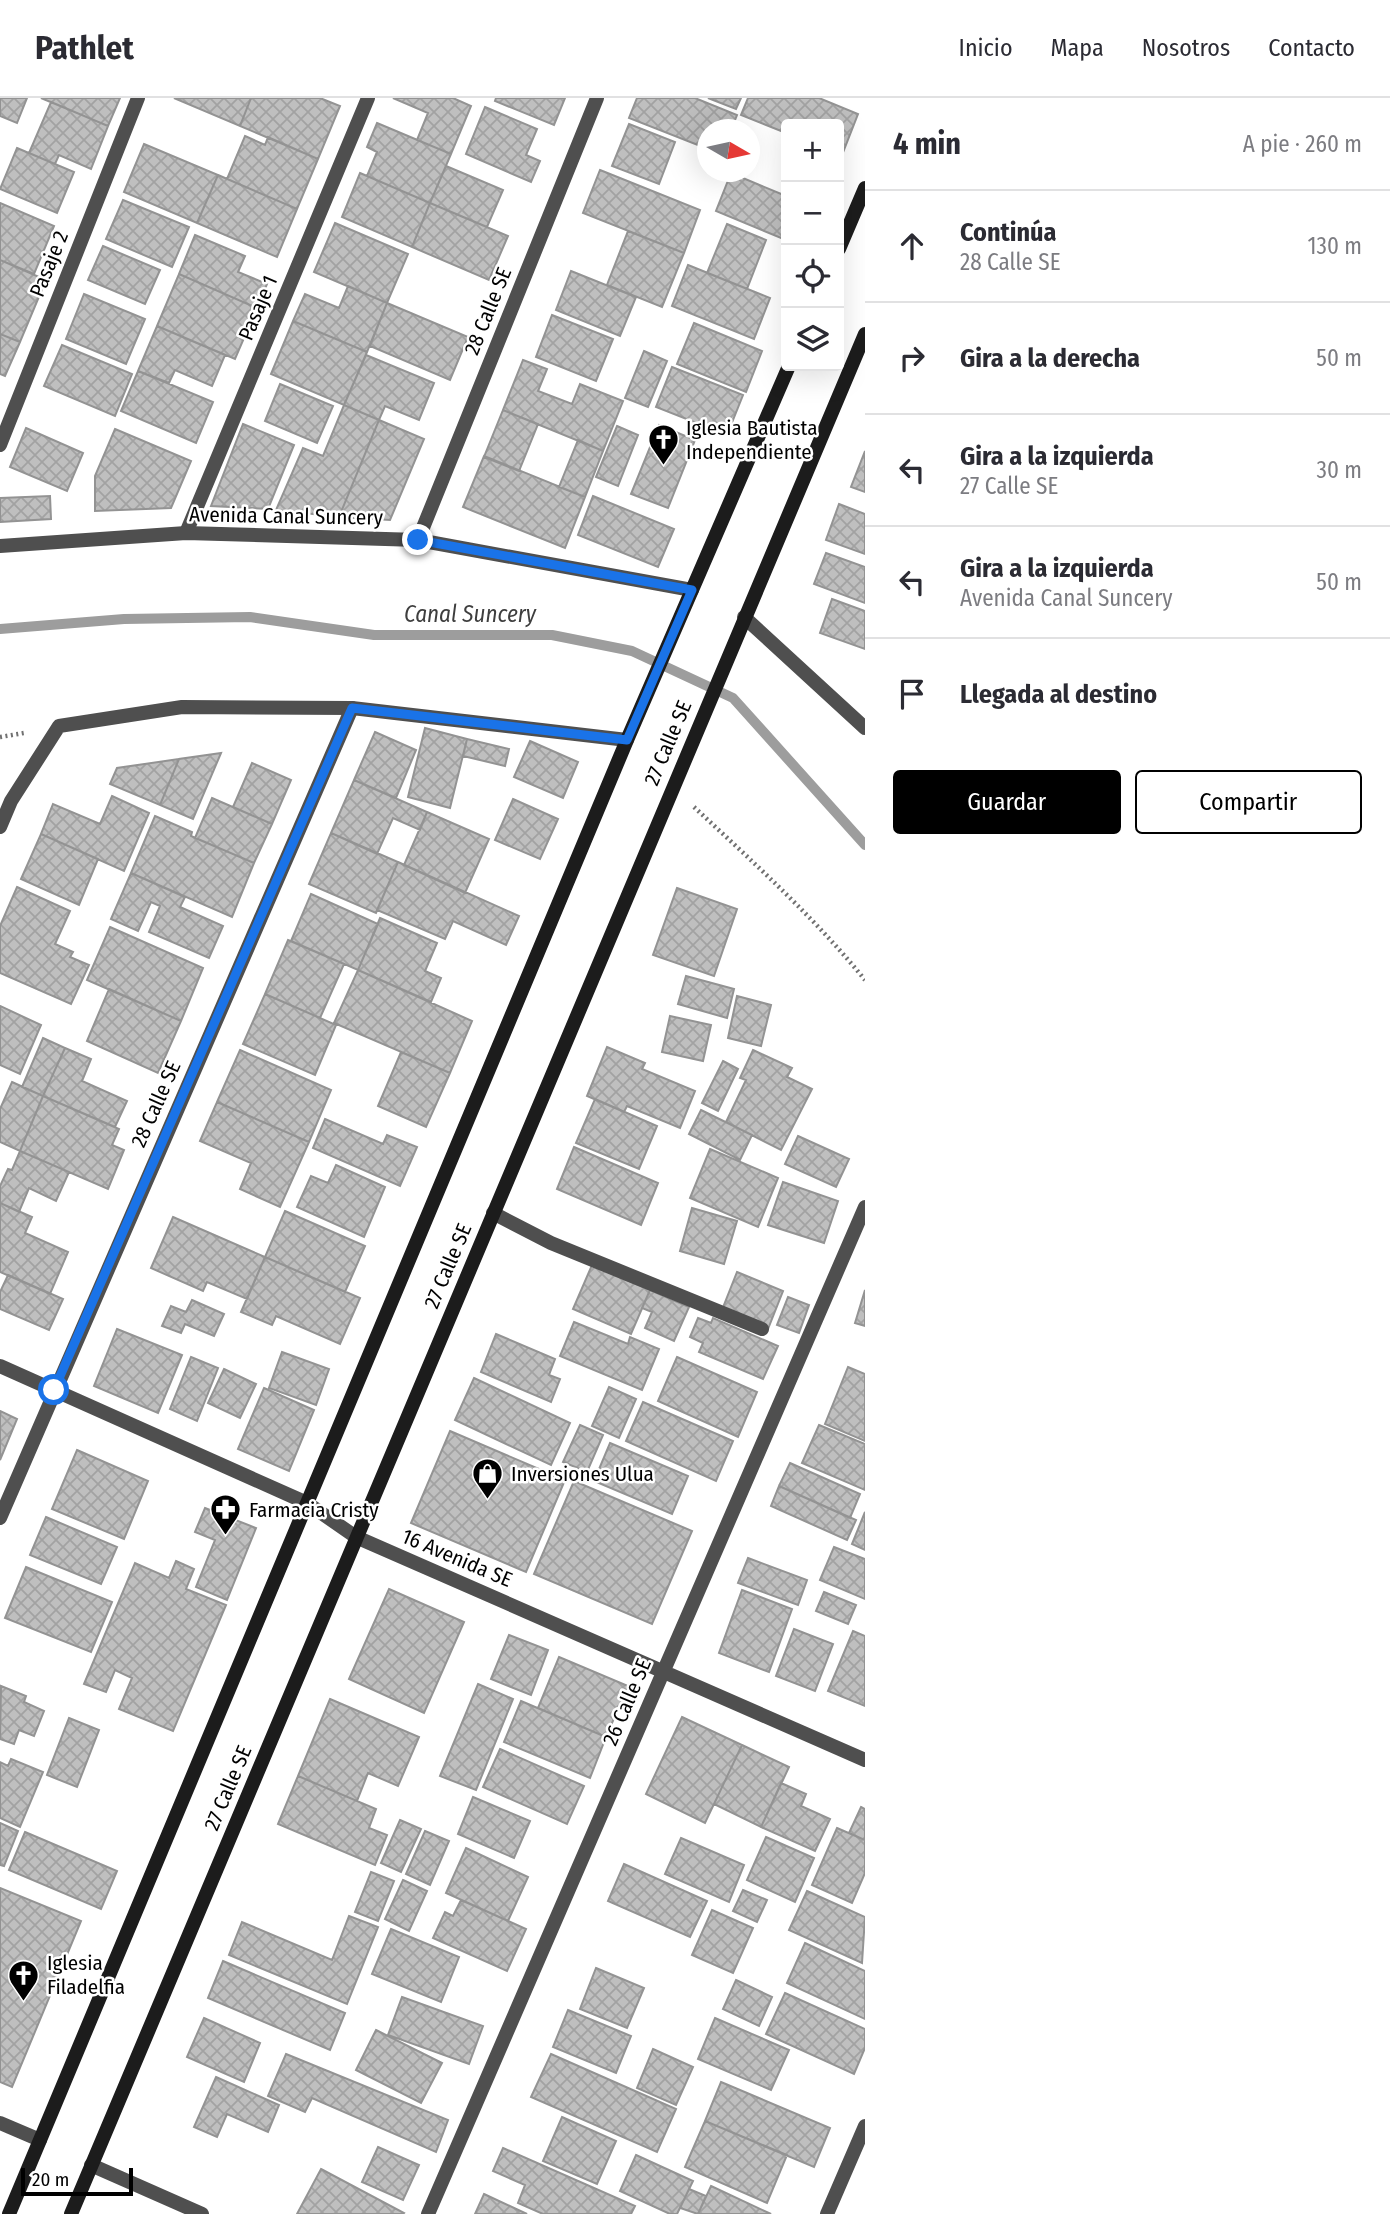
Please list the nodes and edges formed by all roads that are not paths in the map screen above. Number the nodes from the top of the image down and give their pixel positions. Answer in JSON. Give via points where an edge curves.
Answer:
{"nodes":[{"id":1,"x":138,"y":98,"type":"edge"},
{"id":2,"x":368,"y":98,"type":"edge"},
{"id":3,"x":597,"y":98,"type":"edge"},
{"id":4,"x":865,"y":188,"type":"edge"},
{"id":5,"x":841,"y":245,"type":"edge"},
{"id":6,"x":865,"y":334,"type":"edge"},
{"id":7,"x":787,"y":371,"type":"edge"},
{"id":8,"x":0,"y":445,"type":"edge"},
{"id":9,"x":187,"y":533,"type":"junction"},
{"id":10,"x":418,"y":540,"type":"junction"},
{"id":11,"x":0,"y":546,"type":"edge"},
{"id":12,"x":692,"y":590,"type":"junction"},
{"id":13,"x":744,"y":617,"type":"junction"},
{"id":14,"x":352,"y":708,"type":"junction"},
{"id":15,"x":865,"y":728,"type":"edge"},
{"id":16,"x":627,"y":740,"type":"junction"},
{"id":17,"x":0,"y":827,"type":"edge"},
{"id":18,"x":865,"y":1207,"type":"edge"},
{"id":19,"x":493,"y":1213,"type":"junction"},
{"id":20,"x":762,"y":1329,"type":"dead end"},
{"id":21,"x":0,"y":1366,"type":"edge"},
{"id":22,"x":54,"y":1390,"type":"junction"},
{"id":23,"x":307,"y":1503,"type":"junction"},
{"id":24,"x":0,"y":1518,"type":"edge"},
{"id":25,"x":356,"y":1537,"type":"junction"},
{"id":26,"x":664,"y":1670,"type":"junction"},
{"id":27,"x":865,"y":1760,"type":"edge"},
{"id":28,"x":0,"y":2123,"type":"edge"},
{"id":29,"x":865,"y":2126,"type":"edge"},
{"id":30,"x":40,"y":2140,"type":"junction"},
{"id":31,"x":92,"y":2165,"type":"junction"},
{"id":32,"x":9,"y":2214,"type":"edge"},
{"id":33,"x":71,"y":2214,"type":"edge"},
{"id":34,"x":202,"y":2214,"type":"edge"},
{"id":35,"x":428,"y":2214,"type":"edge"},
{"id":36,"x":827,"y":2214,"type":"edge"}],
"edges":[{"from":1,"to":8,"type":"street","name":"Pasaje 2"},
{"from":2,"to":9,"type":"street","name":"Pasaje 1"},
{"from":3,"to":10,"type":"street","name":"28 Calle SE"},
{"from":4,"to":5,"type":"main road"},
{"from":6,"to":13,"type":"main road","name":"27 Calle SE"},
{"from":7,"to":12,"type":"main road","name":"27 Calle SE"},
{"from":9,"to":10,"type":"street","name":"Avenida Canal Suncery"},
{"from":9,"to":11,"type":"street","name":"Avenida Canal Suncery"},
{"from":10,"to":12,"type":"street","name":"Avenida Canal Suncery"},
{"from":12,"to":16,"type":"main road","name":"27 Calle SE"},
{"from":13,"to":15,"type":"street"},
{"from":13,"to":19,"type":"main road","name":"27 Calle SE"},
{"from":14,"to":16,"type":"street"},
{"from":14,"to":17,"type":"street","via":[[182,707],[59,726],[11,801]]},
{"from":14,"to":22,"type":"street","name":"28 Calle SE"},
{"from":16,"to":23,"type":"main road","name":"27 Calle SE"},
{"from":18,"to":26,"type":"street","name":"26 Calle SE"},
{"from":19,"to":20,"type":"street","via":[[551,1243]]},
{"from":19,"to":25,"type":"main road","name":"27 Calle SE"},
{"from":21,"to":22,"type":"street","name":"16 Avenida SE"},
{"from":22,"to":23,"type":"street","name":"16 Avenida SE"},
{"from":22,"to":24,"type":"street","name":"28 Calle SE"},
{"from":23,"to":25,"type":"street","name":"16 Avenida SE"},
{"from":23,"to":30,"type":"main road","name":"27 Calle SE"},
{"from":25,"to":26,"type":"street","name":"16 Avenida SE"},
{"from":25,"to":31,"type":"main road","name":"27 Calle SE"},
{"from":26,"to":27,"type":"street","name":"16 Avenida SE"},
{"from":26,"to":35,"type":"street","name":"26 Calle SE"},
{"from":28,"to":30,"type":"street"},
{"from":29,"to":36,"type":"street"},
{"from":30,"to":32,"type":"main road","name":"27 Calle SE"},
{"from":31,"to":33,"type":"main road","name":"27 Calle SE"},
{"from":31,"to":34,"type":"street"}]}
